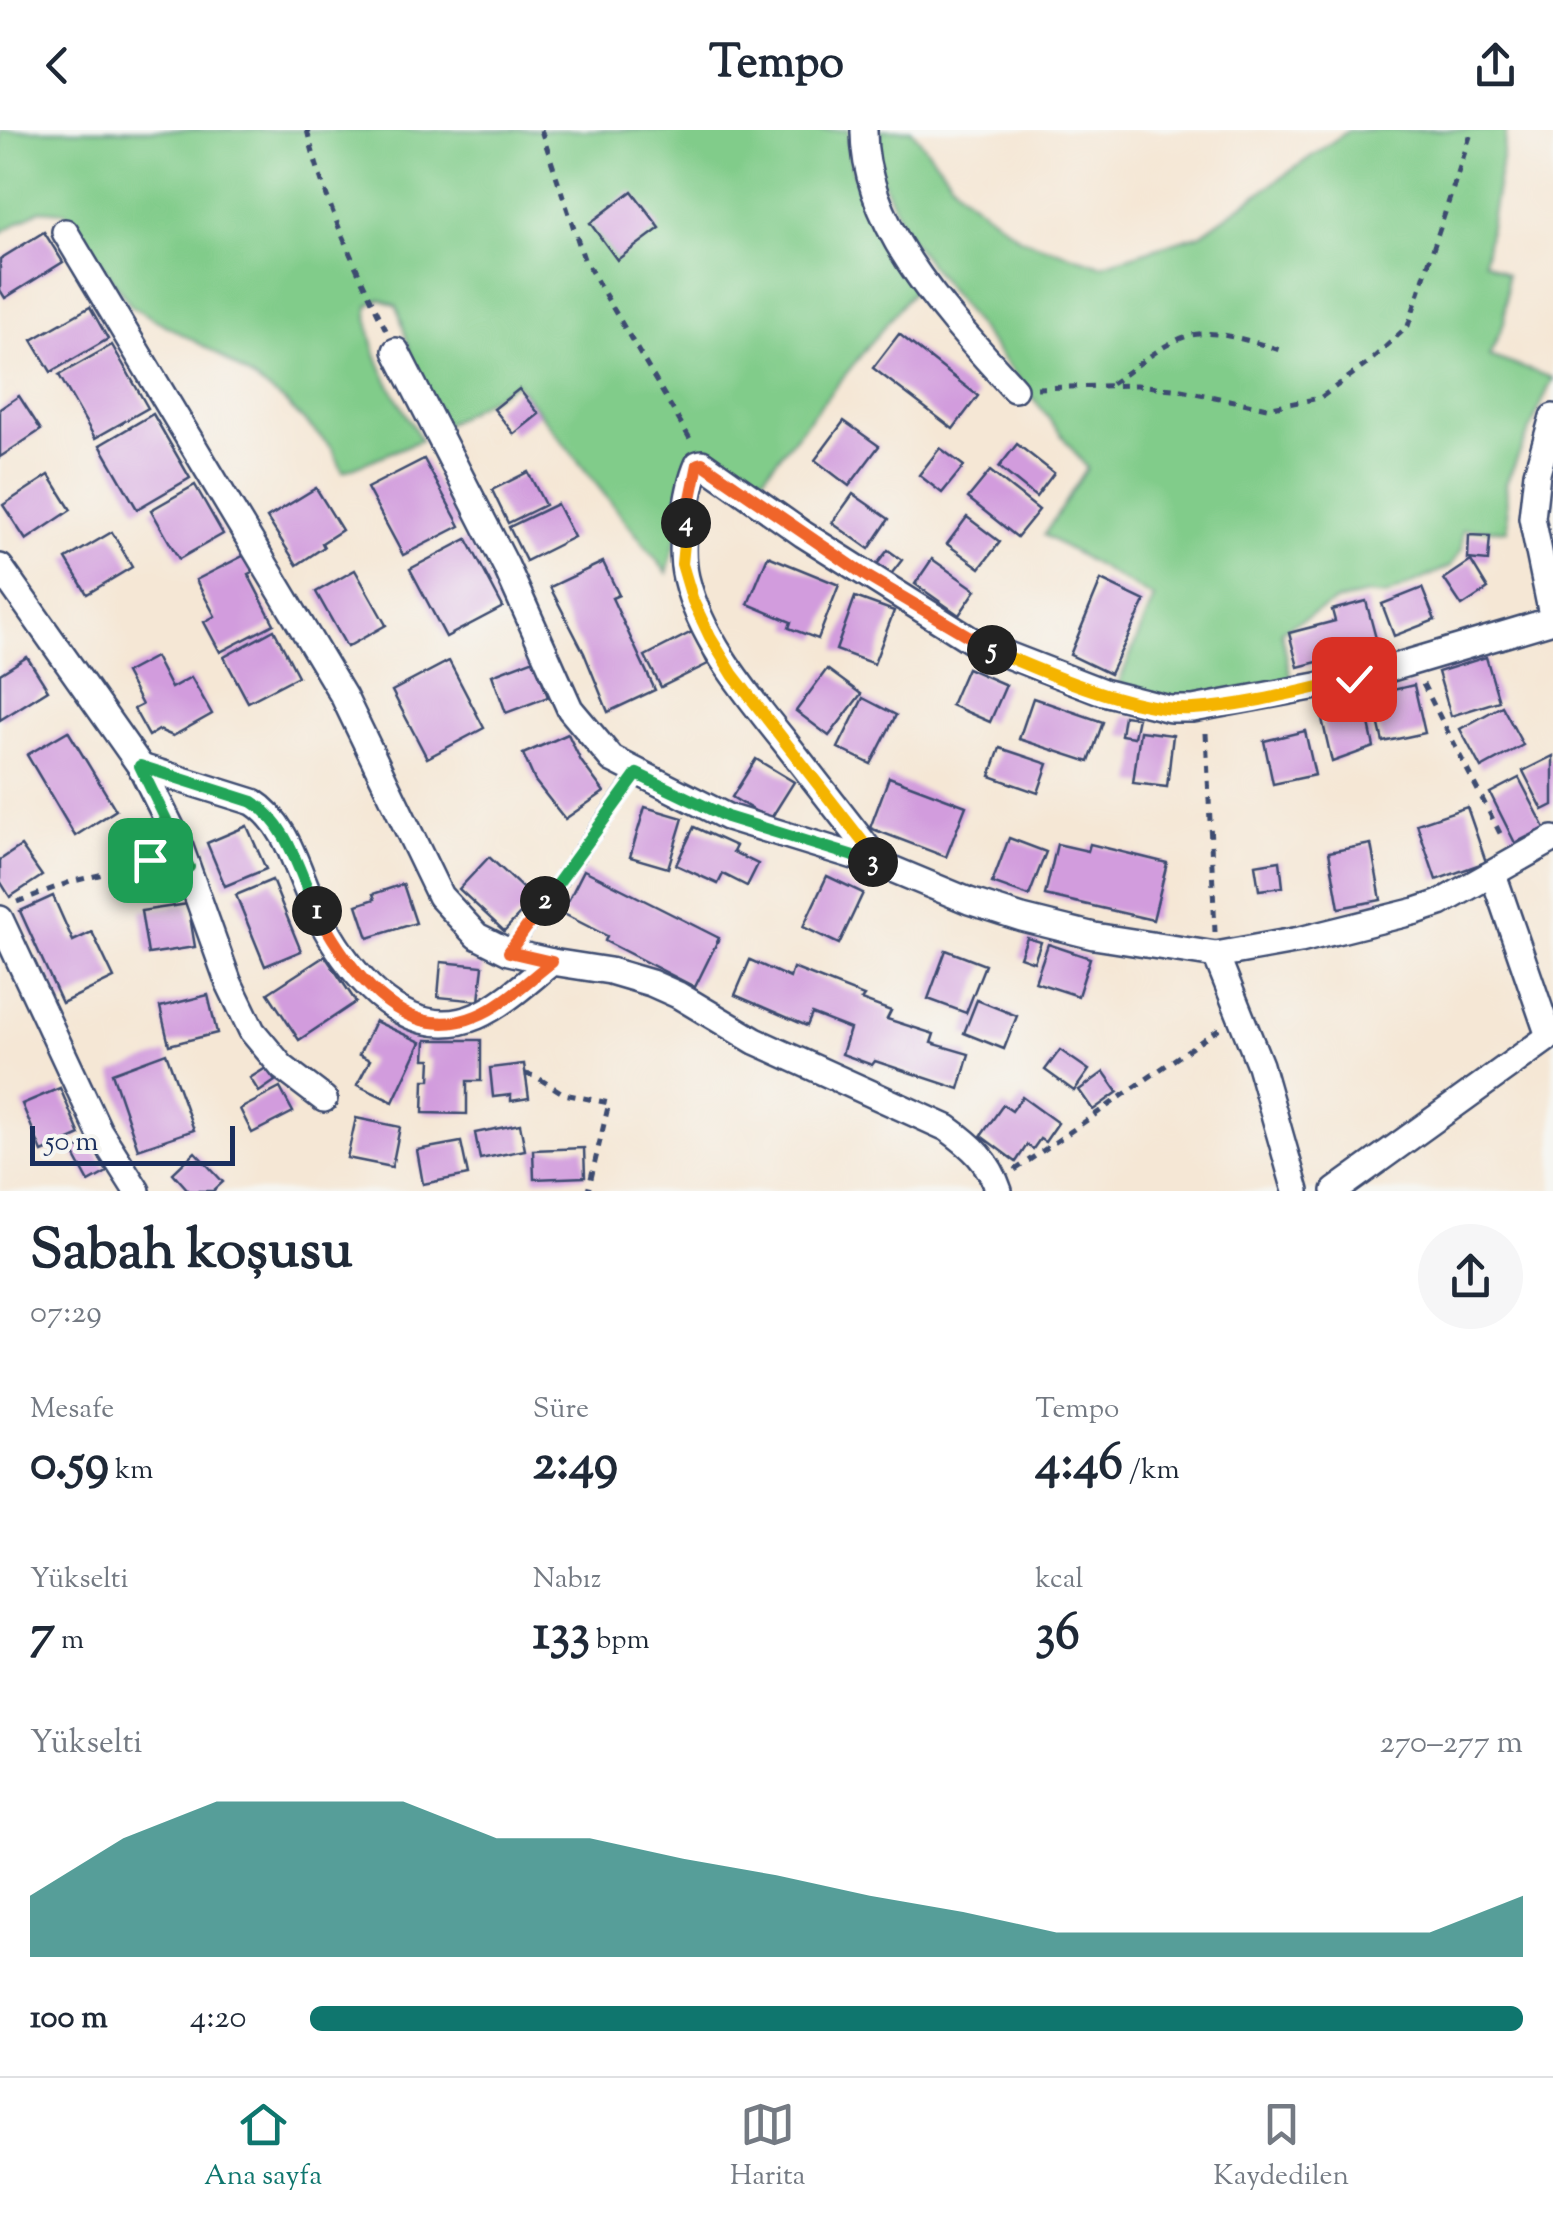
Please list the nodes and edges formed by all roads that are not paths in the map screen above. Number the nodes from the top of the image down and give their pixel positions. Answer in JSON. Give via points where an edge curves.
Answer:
{"nodes":[{"id":1,"x":864,"y":130,"type":"edge"},
{"id":2,"x":65,"y":232,"type":"dead end"},
{"id":3,"x":396,"y":351,"type":"road end"},
{"id":4,"x":1014,"y":389,"type":"road end"},
{"id":5,"x":1553,"y":417,"type":"edge"},
{"id":6,"x":0,"y":567,"type":"edge"},
{"id":7,"x":1553,"y":620,"type":"edge"},
{"id":8,"x":140,"y":766,"type":"junction"},
{"id":9,"x":637,"y":774,"type":"junction"},
{"id":10,"x":1553,"y":839,"type":"edge"},
{"id":11,"x":880,"y":864,"type":"junction"},
{"id":12,"x":1504,"y":868,"type":"junction"},
{"id":13,"x":0,"y":918,"type":"edge"},
{"id":14,"x":509,"y":952,"type":"junction"},
{"id":15,"x":1216,"y":955,"type":"junction"},
{"id":16,"x":552,"y":962,"type":"junction"},
{"id":17,"x":1551,"y":1035,"type":"edge"},
{"id":18,"x":324,"y":1099,"type":"dead end"},
{"id":19,"x":997,"y":1187,"type":"edge"},
{"id":20,"x":137,"y":1191,"type":"edge"},
{"id":21,"x":1296,"y":1191,"type":"edge"},
{"id":22,"x":1335,"y":1191,"type":"edge"}],
"edges":[{"from":1,"to":4,"type":"street","via":[[871,182],[894,235],[952,319]]},
{"from":2,"to":14,"type":"street","via":[[344,697],[440,896],[477,936]]},
{"from":3,"to":9,"type":"street","via":[[570,709],[612,758]]},
{"from":5,"to":7,"type":"street","via":[[1532,518]]},
{"from":6,"to":8,"type":"street"},
{"from":7,"to":11,"type":"street","via":[[1287,694],[1170,709],[1104,692],[974,642],[698,464],[682,564],[693,601],[733,675]]},
{"from":8,"to":16,"type":"street","via":[[263,808],[290,846],[345,958],[399,1010],[422,1020],[460,1021],[494,1006]]},
{"from":8,"to":18,"type":"street","via":[[189,867],[252,1032],[282,1067]]},
{"from":9,"to":11,"type":"street","via":[[727,817]]},
{"from":9,"to":14,"type":"lane"},
{"from":10,"to":12,"type":"street"},
{"from":11,"to":15,"type":"street","via":[[1022,918]]},
{"from":12,"to":15,"type":"street","via":[[1396,918]]},
{"from":12,"to":17,"type":"street"},
{"from":13,"to":20,"type":"street","via":[[99,1131]]},
{"from":14,"to":16,"type":"street"},
{"from":15,"to":21,"type":"street","via":[[1265,1080]]},
{"from":16,"to":19,"type":"street","via":[[652,983],[755,1041],[934,1122],[973,1147]]},
{"from":17,"to":22,"type":"street"}]}
